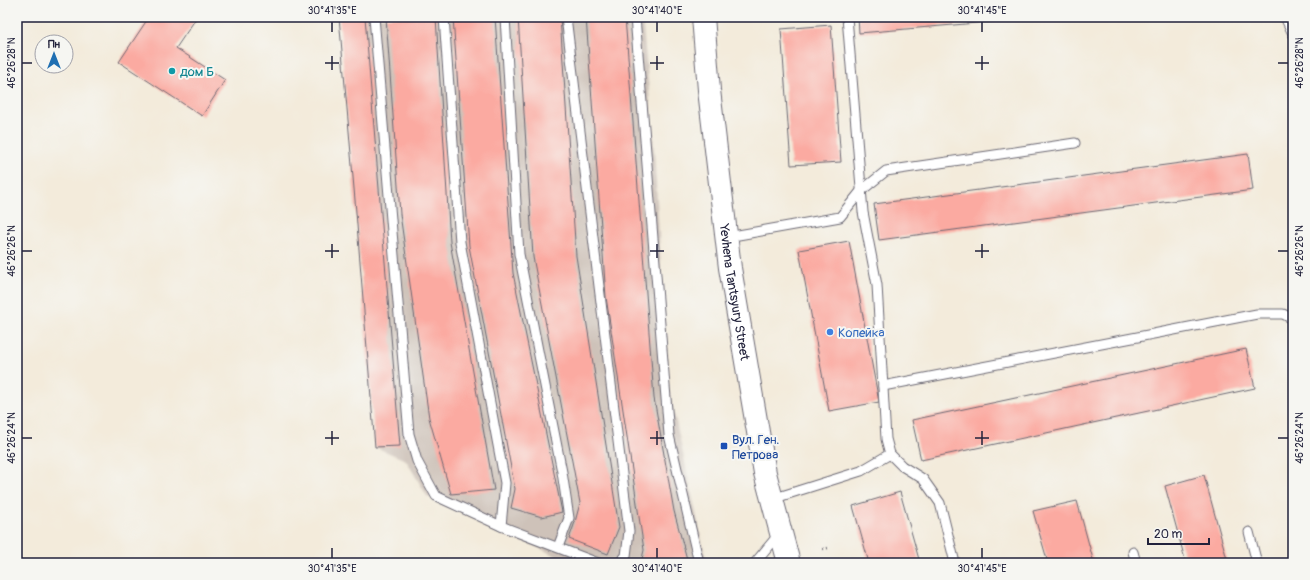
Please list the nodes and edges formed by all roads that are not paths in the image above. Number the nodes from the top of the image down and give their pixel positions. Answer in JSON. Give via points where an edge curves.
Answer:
{"nodes":[{"id":1,"x":374,"y":17,"type":"edge"},
{"id":2,"x":444,"y":17,"type":"edge"},
{"id":3,"x":505,"y":17,"type":"edge"},
{"id":4,"x":566,"y":17,"type":"edge"},
{"id":5,"x":635,"y":17,"type":"edge"},
{"id":6,"x":703,"y":17,"type":"edge"},
{"id":7,"x":847,"y":17,"type":"edge"},
{"id":8,"x":1285,"y":17,"type":"edge"},
{"id":9,"x":1293,"y":34,"type":"edge"},
{"id":10,"x":1074,"y":143,"type":"dead end"},
{"id":11,"x":861,"y":191,"type":"junction"},
{"id":12,"x":726,"y":236,"type":"junction"},
{"id":13,"x":1293,"y":319,"type":"edge"},
{"id":14,"x":883,"y":386,"type":"junction"},
{"id":15,"x":890,"y":454,"type":"junction"},
{"id":16,"x":772,"y":499,"type":"junction"},
{"id":17,"x":501,"y":526,"type":"junction"},
{"id":18,"x":1249,"y":532,"type":"dead end"},
{"id":19,"x":781,"y":533,"type":"junction"},
{"id":20,"x":558,"y":547,"type":"junction"},
{"id":21,"x":1133,"y":552,"type":"dead end"},
{"id":22,"x":598,"y":563,"type":"edge"},
{"id":23,"x":619,"y":563,"type":"edge"},
{"id":24,"x":699,"y":563,"type":"edge"},
{"id":25,"x":755,"y":563,"type":"edge"},
{"id":26,"x":789,"y":563,"type":"edge"},
{"id":27,"x":955,"y":563,"type":"edge"},
{"id":28,"x":1136,"y":563,"type":"edge"},
{"id":29,"x":1257,"y":563,"type":"edge"}],
"edges":[{"from":1,"to":17,"type":"lane","via":[[409,434],[417,461],[436,496]]},
{"from":2,"to":17,"type":"lane","via":[[460,242],[505,483]]},
{"from":3,"to":20,"type":"lane","via":[[520,254],[569,518]]},
{"from":4,"to":23,"type":"lane","via":[[629,531],[626,556]]},
{"from":5,"to":24,"type":"lane","via":[[669,435]]},
{"from":6,"to":12,"type":"street","name":"Yevhena Tantsyury Street"},
{"from":7,"to":11,"type":"lane"},
{"from":8,"to":9,"type":"lane"},
{"from":10,"to":11,"type":"lane","via":[[886,171]]},
{"from":11,"to":12,"type":"lane","via":[[840,217]]},
{"from":11,"to":14,"type":"lane","via":[[877,285]]},
{"from":12,"to":16,"type":"street","name":"Yevhena Tantsyury Street","via":[[765,473]]},
{"from":13,"to":14,"type":"lane","via":[[1283,314],[1257,314]]},
{"from":14,"to":15,"type":"lane","via":[[886,439]]},
{"from":15,"to":16,"type":"lane","via":[[861,471]]},
{"from":15,"to":27,"type":"lane","via":[[902,466],[923,479],[940,503]]},
{"from":16,"to":19,"type":"street","name":"Yevhena Tantsyury Street"},
{"from":17,"to":20,"type":"lane"},
{"from":18,"to":29,"type":"lane"},
{"from":19,"to":25,"type":"lane"},
{"from":19,"to":26,"type":"street","name":"Yevhena Tantsyury Street"},
{"from":20,"to":22,"type":"lane"},
{"from":21,"to":28,"type":"lane"}]}
